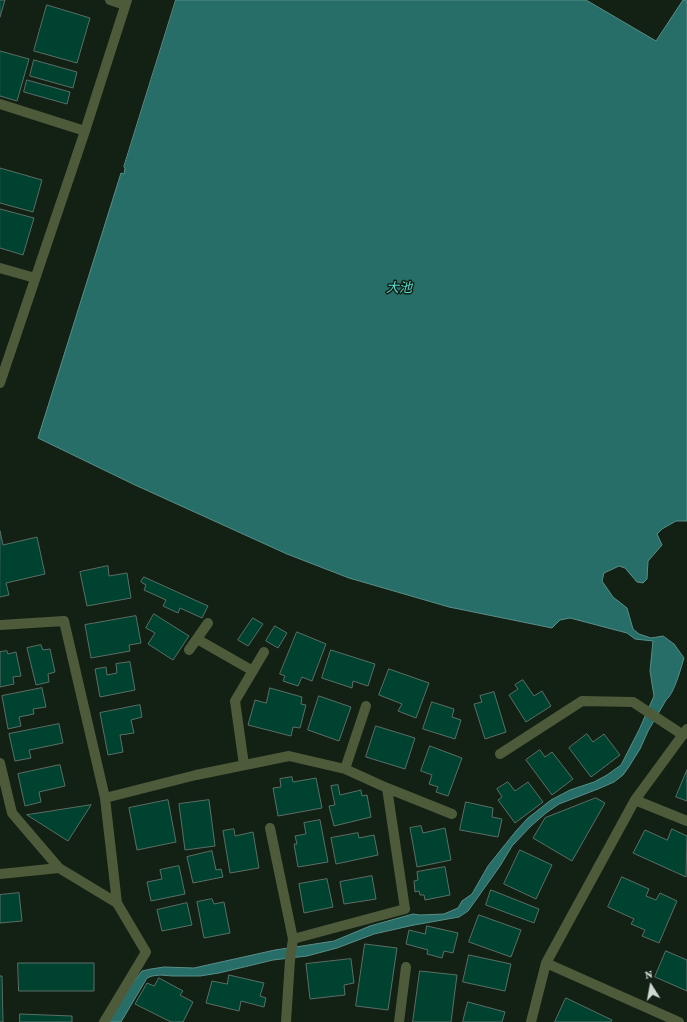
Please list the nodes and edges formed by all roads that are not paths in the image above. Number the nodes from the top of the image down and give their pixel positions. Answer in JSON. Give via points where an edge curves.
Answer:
{"nodes":[{"id":1,"x":110,"y":0,"type":"edge"},
{"id":2,"x":126,"y":3,"type":"edge"},
{"id":3,"x":0,"y":104,"type":"edge"},
{"id":4,"x":85,"y":131,"type":"junction"},
{"id":5,"x":0,"y":268,"type":"edge"},
{"id":6,"x":35,"y":278,"type":"junction"},
{"id":7,"x":0,"y":383,"type":"edge"},
{"id":8,"x":208,"y":623,"type":"dead end"},
{"id":9,"x":0,"y":625,"type":"edge"},
{"id":10,"x":197,"y":639,"type":"junction"},
{"id":11,"x":189,"y":650,"type":"dead end"},
{"id":12,"x":264,"y":652,"type":"dead end"},
{"id":13,"x":253,"y":671,"type":"junction"},
{"id":14,"x":366,"y":706,"type":"dead end"},
{"id":15,"x":685,"y":732,"type":"edge"},
{"id":16,"x":500,"y":754,"type":"dead end"},
{"id":17,"x":0,"y":763,"type":"edge"},
{"id":18,"x":244,"y":765,"type":"junction"},
{"id":19,"x":345,"y":769,"type":"junction"},
{"id":20,"x":387,"y":788,"type":"junction"},
{"id":21,"x":105,"y":798,"type":"junction"},
{"id":22,"x":635,"y":800,"type":"junction"},
{"id":23,"x":452,"y":814,"type":"dead end"},
{"id":24,"x":687,"y":821,"type":"edge"},
{"id":25,"x":270,"y":828,"type":"dead end"},
{"id":26,"x":59,"y":868,"type":"junction"},
{"id":27,"x":0,"y":874,"type":"edge"},
{"id":28,"x":117,"y":903,"type":"junction"},
{"id":29,"x":292,"y":939,"type":"junction"},
{"id":30,"x":546,"y":963,"type":"junction"},
{"id":31,"x":406,"y":967,"type":"dead end"},
{"id":32,"x":104,"y":1022,"type":"edge"},
{"id":33,"x":286,"y":1022,"type":"edge"},
{"id":34,"x":399,"y":1022,"type":"edge"},
{"id":35,"x":531,"y":1022,"type":"edge"},
{"id":36,"x":679,"y":1022,"type":"edge"}],
"edges":[{"from":1,"to":2,"type":"street"},
{"from":2,"to":4,"type":"street"},
{"from":3,"to":4,"type":"street"},
{"from":4,"to":6,"type":"street"},
{"from":5,"to":6,"type":"street"},
{"from":6,"to":7,"type":"street"},
{"from":8,"to":10,"type":"street"},
{"from":9,"to":21,"type":"street","via":[[64,621]]},
{"from":10,"to":11,"type":"street"},
{"from":10,"to":13,"type":"street"},
{"from":12,"to":13,"type":"street"},
{"from":13,"to":18,"type":"street","via":[[235,701]]},
{"from":14,"to":19,"type":"street"},
{"from":15,"to":16,"type":"street","via":[[633,702],[582,701]]},
{"from":15,"to":22,"type":"street"},
{"from":17,"to":26,"type":"street","via":[[12,813]]},
{"from":18,"to":19,"type":"street","via":[[289,756]]},
{"from":18,"to":21,"type":"street"},
{"from":19,"to":20,"type":"street"},
{"from":20,"to":23,"type":"street"},
{"from":20,"to":29,"type":"street","via":[[405,909]]},
{"from":21,"to":28,"type":"street"},
{"from":22,"to":24,"type":"street"},
{"from":22,"to":30,"type":"street"},
{"from":25,"to":29,"type":"street"},
{"from":26,"to":27,"type":"street"},
{"from":26,"to":28,"type":"street"},
{"from":28,"to":32,"type":"street","via":[[146,952]]},
{"from":29,"to":33,"type":"street"},
{"from":30,"to":35,"type":"street"},
{"from":30,"to":36,"type":"street"},
{"from":31,"to":34,"type":"street"}]}
